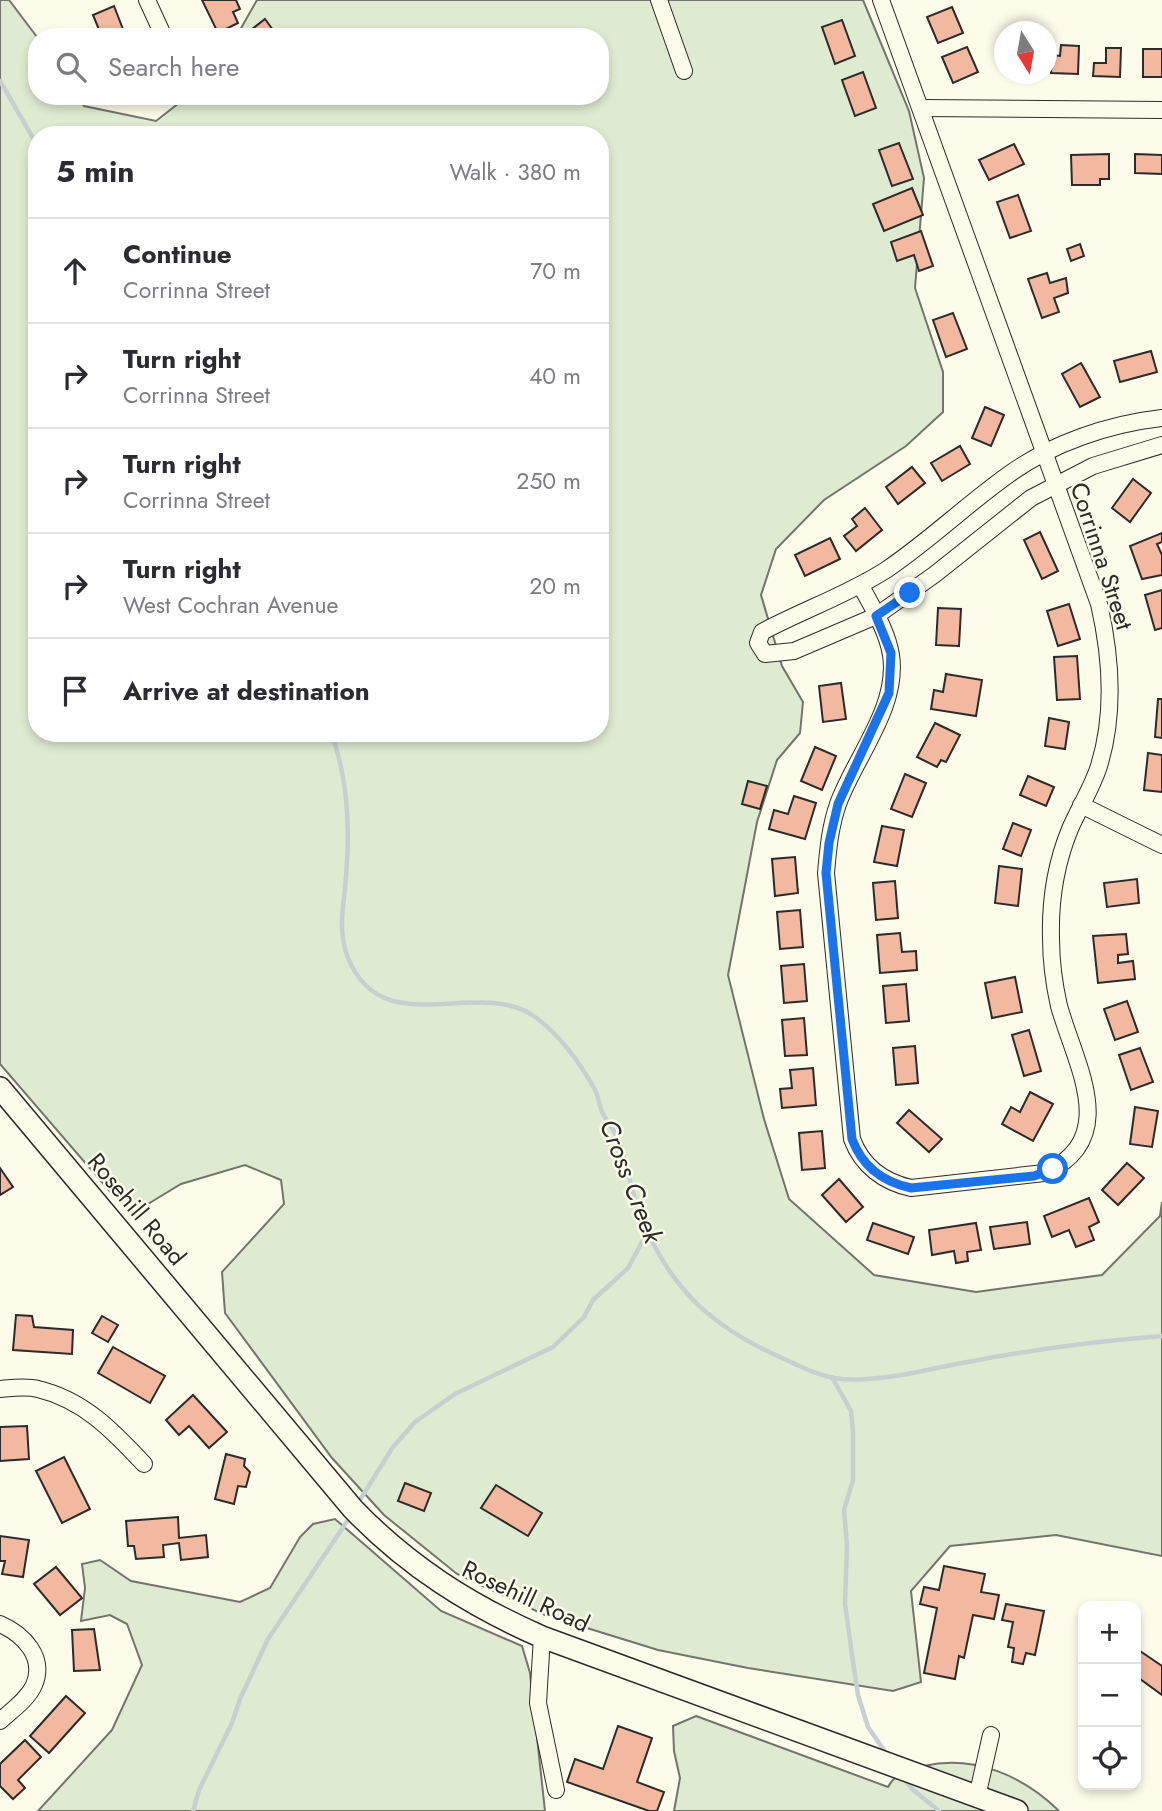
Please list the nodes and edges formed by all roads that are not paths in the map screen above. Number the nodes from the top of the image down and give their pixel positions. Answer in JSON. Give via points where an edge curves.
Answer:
{"nodes":[{"id":1,"x":147,"y":0,"type":"edge"},
{"id":2,"x":659,"y":0,"type":"edge"},
{"id":3,"x":881,"y":0,"type":"edge"},
{"id":4,"x":160,"y":28,"type":"edge"},
{"id":5,"x":684,"y":71,"type":"dead end"},
{"id":6,"x":921,"y":108,"type":"junction"},
{"id":7,"x":1162,"y":110,"type":"edge"},
{"id":8,"x":1162,"y":418,"type":"edge"},
{"id":9,"x":1162,"y":445,"type":"edge"},
{"id":10,"x":1045,"y":454,"type":"junction"},
{"id":11,"x":1056,"y":484,"type":"junction"},
{"id":12,"x":861,"y":586,"type":"junction"},
{"id":13,"x":876,"y":616,"type":"junction"},
{"id":14,"x":1081,"y":804,"type":"junction"},
{"id":15,"x":1162,"y":845,"type":"edge"},
{"id":16,"x":0,"y":1088,"type":"edge"},
{"id":17,"x":0,"y":1389,"type":"edge"},
{"id":18,"x":144,"y":1464,"type":"dead end"},
{"id":19,"x":0,"y":1624,"type":"edge"},
{"id":20,"x":542,"y":1637,"type":"junction"},
{"id":21,"x":0,"y":1721,"type":"edge"},
{"id":22,"x":991,"y":1735,"type":"dead end"},
{"id":23,"x":556,"y":1790,"type":"dead end"},
{"id":24,"x":977,"y":1797,"type":"junction"},
{"id":25,"x":1017,"y":1811,"type":"edge"}],
"edges":[{"from":1,"to":4,"type":"street"},
{"from":2,"to":5,"type":"street"},
{"from":3,"to":6,"type":"street","name":"Corrinna Street"},
{"from":6,"to":7,"type":"street"},
{"from":6,"to":10,"type":"street","name":"Corrinna Street"},
{"from":8,"to":10,"type":"street","via":[[1100,430]]},
{"from":9,"to":11,"type":"street","via":[[1121,455]]},
{"from":10,"to":11,"type":"street","name":"Corrinna Street"},
{"from":10,"to":12,"type":"street","via":[[1010,473]]},
{"from":11,"to":13,"type":"street"},
{"from":11,"to":14,"type":"street","name":"Corrinna Street","via":[[1099,604],[1109,663],[1106,733],[1100,763]]},
{"from":12,"to":13,"type":"street","name":"Corrinna Street"},
{"from":12,"to":13,"type":"street","via":[[762,632],[758,643],[765,654],[794,651]]},
{"from":13,"to":14,"type":"street","name":"Corrinna Street","via":[[891,653],[889,693],[838,804],[826,873],[852,1139],[867,1165],[892,1182],[921,1188],[1034,1176],[1062,1164],[1081,1141],[1089,1102],[1058,998],[1051,928],[1060,859]]},
{"from":14,"to":15,"type":"street"},
{"from":16,"to":20,"type":"main road","name":"Rosehill Road","via":[[380,1538],[443,1587]]},
{"from":17,"to":18,"type":"street","via":[[36,1388],[80,1405],[110,1427]]},
{"from":19,"to":21,"type":"street","via":[[29,1644],[36,1669],[34,1684]]},
{"from":20,"to":23,"type":"street","via":[[539,1713]]},
{"from":20,"to":24,"type":"main road","name":"Rosehill Road"},
{"from":22,"to":24,"type":"street"},
{"from":24,"to":25,"type":"main road","name":"Rosehill Road"}]}
